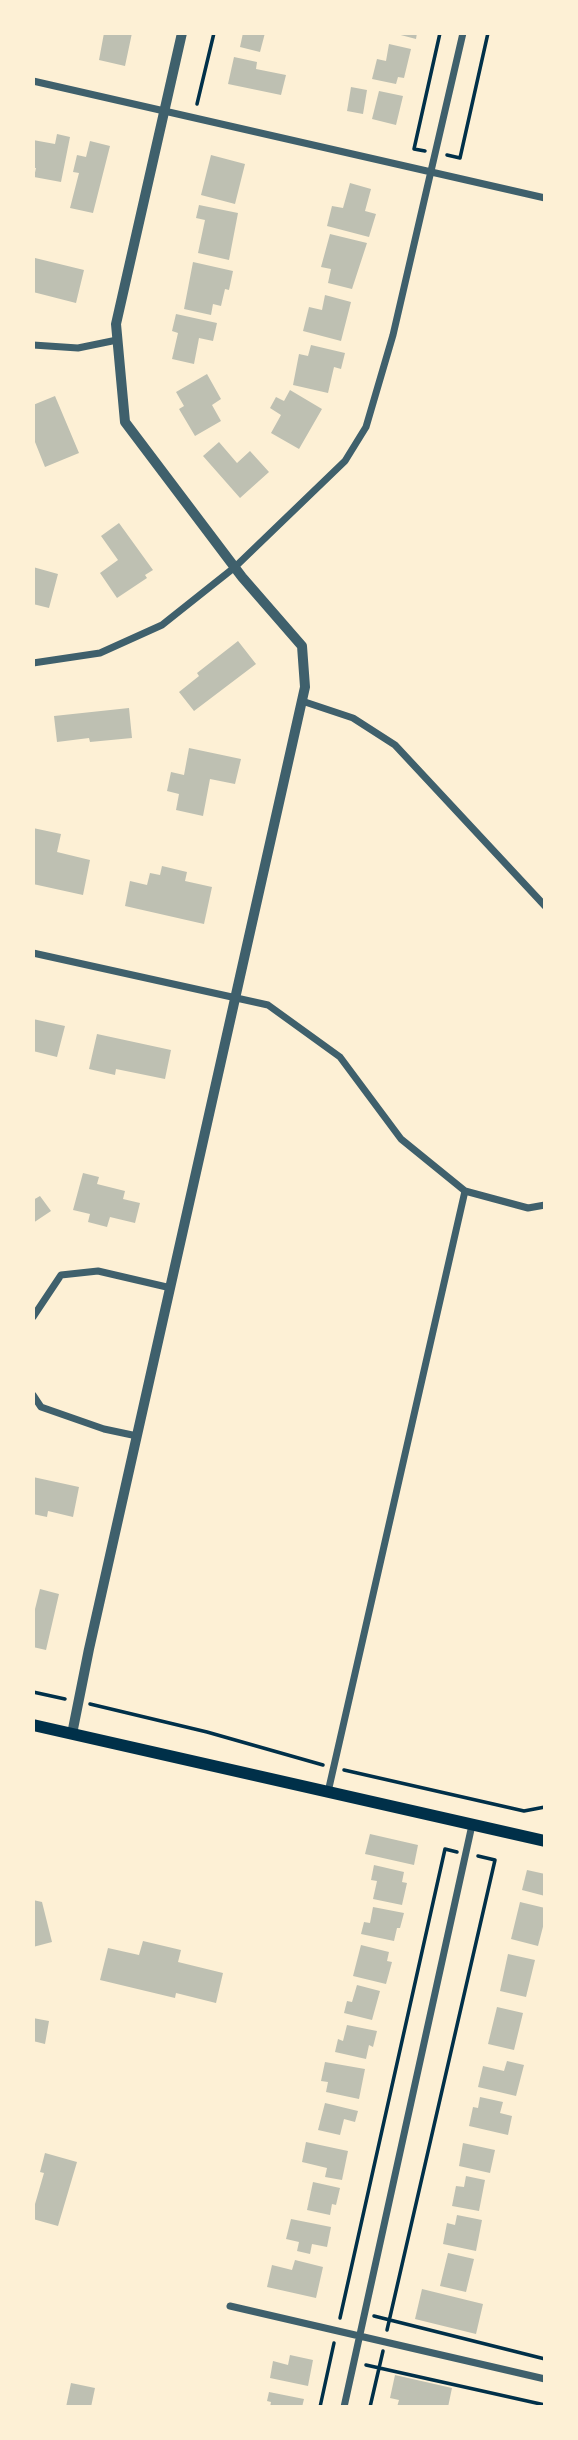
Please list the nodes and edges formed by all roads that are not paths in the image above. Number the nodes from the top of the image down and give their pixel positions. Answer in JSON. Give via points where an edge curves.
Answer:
{"nodes":[{"id":1,"x":181,"y":33,"type":"edge"},
{"id":2,"x":463,"y":33,"type":"edge"},
{"id":3,"x":33,"y":82,"type":"edge"},
{"id":4,"x":164,"y":112,"type":"junction"},
{"id":5,"x":431,"y":172,"type":"junction"},
{"id":6,"x":545,"y":198,"type":"edge"},
{"id":7,"x":117,"y":341,"type":"junction"},
{"id":8,"x":33,"y":345,"type":"edge"},
{"id":9,"x":234,"y":567,"type":"junction"},
{"id":10,"x":33,"y":663,"type":"edge"},
{"id":11,"x":302,"y":701,"type":"junction"},
{"id":12,"x":543,"y":901,"type":"edge"},
{"id":13,"x":33,"y":953,"type":"edge"},
{"id":14,"x":236,"y":998,"type":"junction"},
{"id":15,"x":465,"y":1191,"type":"junction"},
{"id":16,"x":545,"y":1205,"type":"edge"},
{"id":17,"x":171,"y":1288,"type":"junction"},
{"id":18,"x":33,"y":1317,"type":"edge"},
{"id":19,"x":33,"y":1395,"type":"edge"},
{"id":20,"x":137,"y":1436,"type":"junction"},
{"id":21,"x":33,"y":1725,"type":"edge"},
{"id":22,"x":72,"y":1734,"type":"junction"},
{"id":23,"x":328,"y":1792,"type":"junction"},
{"id":24,"x":472,"y":1825,"type":"junction"},
{"id":25,"x":545,"y":1841,"type":"edge"},
{"id":26,"x":230,"y":2306,"type":"dead end"},
{"id":27,"x":360,"y":2335,"type":"junction"},
{"id":28,"x":545,"y":2379,"type":"edge"},
{"id":29,"x":344,"y":2407,"type":"edge"}],
"edges":[{"from":1,"to":4,"type":"street"},
{"from":2,"to":5,"type":"street"},
{"from":3,"to":4,"type":"street"},
{"from":4,"to":5,"type":"street"},
{"from":4,"to":7,"type":"street","via":[[116,324]]},
{"from":5,"to":6,"type":"street"},
{"from":5,"to":9,"type":"street","via":[[366,427],[345,461]]},
{"from":7,"to":8,"type":"street","via":[[78,348]]},
{"from":7,"to":9,"type":"street","via":[[125,422]]},
{"from":9,"to":10,"type":"street","via":[[162,625],[100,653]]},
{"from":9,"to":11,"type":"street","via":[[302,646]]},
{"from":11,"to":12,"type":"street","via":[[353,718],[394,745]]},
{"from":11,"to":14,"type":"street"},
{"from":13,"to":14,"type":"street"},
{"from":14,"to":15,"type":"street","via":[[268,1005],[340,1056],[401,1139]]},
{"from":14,"to":17,"type":"street"},
{"from":15,"to":16,"type":"street","via":[[528,1208]]},
{"from":15,"to":23,"type":"street"},
{"from":17,"to":18,"type":"street","via":[[98,1271],[61,1275]]},
{"from":17,"to":20,"type":"street"},
{"from":19,"to":20,"type":"street","via":[[41,1407]]},
{"from":20,"to":22,"type":"street"},
{"from":21,"to":22,"type":"main road"},
{"from":22,"to":23,"type":"main road"},
{"from":23,"to":24,"type":"main road"},
{"from":24,"to":25,"type":"main road"},
{"from":24,"to":27,"type":"street"},
{"from":26,"to":27,"type":"street"},
{"from":27,"to":28,"type":"street"},
{"from":27,"to":29,"type":"street"}]}
